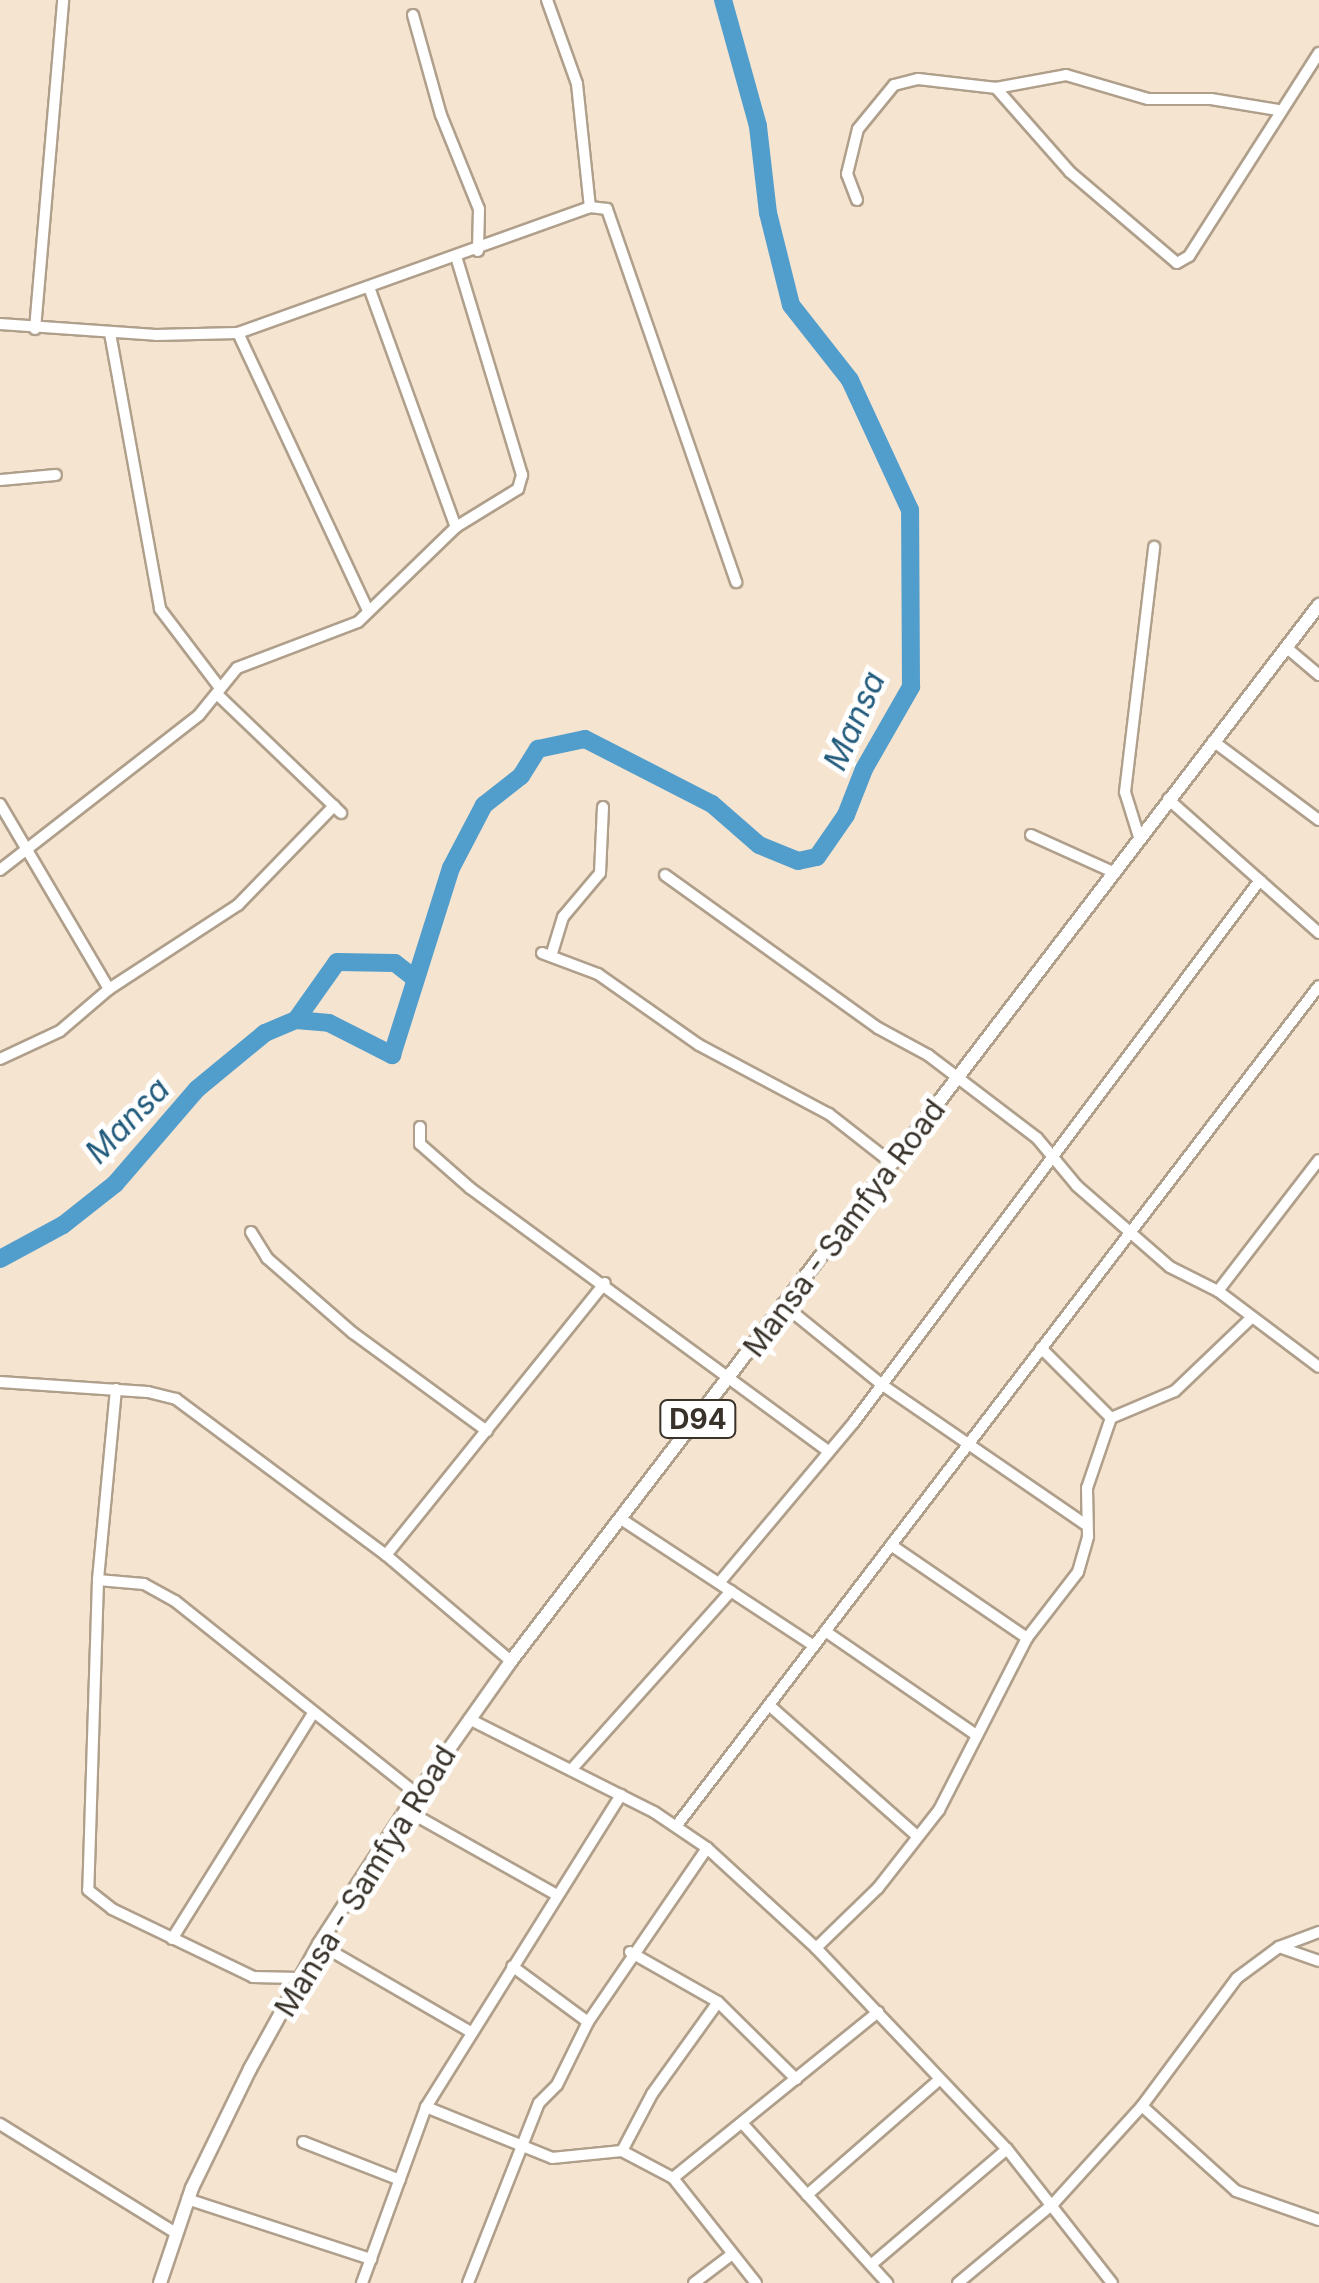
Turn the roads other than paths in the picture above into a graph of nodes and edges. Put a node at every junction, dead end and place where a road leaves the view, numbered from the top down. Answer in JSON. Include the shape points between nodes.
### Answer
{"nodes":[{"id":1,"x":62,"y":0,"type":"edge"},
{"id":2,"x":547,"y":0,"type":"edge"},
{"id":3,"x":413,"y":15,"type":"dead end"},
{"id":4,"x":1319,"y":53,"type":"edge"},
{"id":5,"x":996,"y":88,"type":"junction"},
{"id":6,"x":1278,"y":110,"type":"junction"},
{"id":7,"x":857,"y":200,"type":"dead end"},
{"id":8,"x":590,"y":207,"type":"junction"},
{"id":9,"x":478,"y":251,"type":"junction"},
{"id":10,"x":457,"y":260,"type":"junction"},
{"id":11,"x":370,"y":290,"type":"junction"},
{"id":12,"x":0,"y":324,"type":"edge"},
{"id":13,"x":34,"y":329,"type":"junction"},
{"id":14,"x":110,"y":333,"type":"junction"},
{"id":15,"x":238,"y":333,"type":"junction"},
{"id":16,"x":56,"y":475,"type":"dead end"},
{"id":17,"x":0,"y":480,"type":"edge"},
{"id":18,"x":456,"y":527,"type":"junction"},
{"id":19,"x":1154,"y":548,"type":"dead end"},
{"id":20,"x":736,"y":582,"type":"dead end"},
{"id":21,"x":1319,"y":605,"type":"edge"},
{"id":22,"x":368,"y":610,"type":"junction"},
{"id":23,"x":1286,"y":648,"type":"junction"},
{"id":24,"x":1319,"y":675,"type":"edge"},
{"id":25,"x":218,"y":691,"type":"junction"},
{"id":26,"x":1213,"y":741,"type":"junction"},
{"id":27,"x":1168,"y":800,"type":"junction"},
{"id":28,"x":0,"y":804,"type":"edge"},
{"id":29,"x":603,"y":807,"type":"dead end"},
{"id":30,"x":1319,"y":820,"type":"edge"},
{"id":31,"x":1031,"y":835,"type":"dead end"},
{"id":32,"x":1139,"y":837,"type":"junction"},
{"id":33,"x":31,"y":849,"type":"junction"},
{"id":34,"x":0,"y":870,"type":"edge"},
{"id":35,"x":1113,"y":872,"type":"junction"},
{"id":36,"x":665,"y":875,"type":"dead end"},
{"id":37,"x":1260,"y":880,"type":"junction"},
{"id":38,"x":1319,"y":932,"type":"edge"},
{"id":39,"x":1319,"y":986,"type":"edge"},
{"id":40,"x":109,"y":989,"type":"junction"},
{"id":41,"x":0,"y":1059,"type":"edge"},
{"id":42,"x":956,"y":1080,"type":"junction"},
{"id":43,"x":420,"y":1127,"type":"dead end"},
{"id":44,"x":1054,"y":1154,"type":"junction"},
{"id":45,"x":1319,"y":1160,"type":"edge"},
{"id":46,"x":893,"y":1164,"type":"junction"},
{"id":47,"x":1132,"y":1230,"type":"junction"},
{"id":48,"x":251,"y":1232,"type":"dead end"},
{"id":49,"x":605,"y":1283,"type":"junction"},
{"id":50,"x":1218,"y":1292,"type":"junction"},
{"id":51,"x":785,"y":1306,"type":"junction"},
{"id":52,"x":1250,"y":1319,"type":"junction"},
{"id":53,"x":1041,"y":1348,"type":"junction"},
{"id":54,"x":1319,"y":1367,"type":"edge"},
{"id":55,"x":730,"y":1378,"type":"junction"},
{"id":56,"x":0,"y":1382,"type":"edge"},
{"id":57,"x":882,"y":1384,"type":"junction"},
{"id":58,"x":116,"y":1389,"type":"junction"},
{"id":59,"x":1110,"y":1418,"type":"junction"},
{"id":60,"x":487,"y":1432,"type":"junction"},
{"id":61,"x":965,"y":1442,"type":"junction"},
{"id":62,"x":828,"y":1450,"type":"junction"},
{"id":63,"x":621,"y":1519,"type":"junction"},
{"id":64,"x":1085,"y":1524,"type":"junction"},
{"id":65,"x":891,"y":1545,"type":"junction"},
{"id":66,"x":386,"y":1555,"type":"junction"},
{"id":67,"x":98,"y":1580,"type":"junction"},
{"id":68,"x":719,"y":1582,"type":"junction"},
{"id":69,"x":731,"y":1590,"type":"junction"},
{"id":70,"x":825,"y":1631,"type":"junction"},
{"id":71,"x":1027,"y":1638,"type":"junction"},
{"id":72,"x":814,"y":1646,"type":"junction"},
{"id":73,"x":511,"y":1661,"type":"junction"},
{"id":74,"x":769,"y":1705,"type":"junction"},
{"id":75,"x":314,"y":1713,"type":"junction"},
{"id":76,"x":469,"y":1719,"type":"junction"},
{"id":77,"x":975,"y":1734,"type":"junction"},
{"id":78,"x":570,"y":1770,"type":"junction"},
{"id":79,"x":417,"y":1794,"type":"junction"},
{"id":80,"x":621,"y":1795,"type":"junction"},
{"id":81,"x":406,"y":1810,"type":"junction"},
{"id":82,"x":676,"y":1825,"type":"junction"},
{"id":83,"x":917,"y":1836,"type":"junction"},
{"id":84,"x":707,"y":1848,"type":"junction"},
{"id":85,"x":557,"y":1895,"type":"junction"},
{"id":86,"x":1319,"y":1932,"type":"edge"},
{"id":87,"x":172,"y":1939,"type":"junction"},
{"id":88,"x":318,"y":1944,"type":"junction"},
{"id":89,"x":1279,"y":1947,"type":"junction"},
{"id":90,"x":816,"y":1948,"type":"junction"},
{"id":91,"x":630,"y":1952,"type":"junction"},
{"id":92,"x":1319,"y":1960,"type":"edge"},
{"id":93,"x":512,"y":1966,"type":"junction"},
{"id":94,"x":300,"y":1978,"type":"junction"},
{"id":95,"x":718,"y":2002,"type":"junction"},
{"id":96,"x":878,"y":2012,"type":"junction"},
{"id":97,"x":588,"y":2022,"type":"junction"},
{"id":98,"x":469,"y":2031,"type":"junction"},
{"id":99,"x":796,"y":2079,"type":"junction"},
{"id":100,"x":939,"y":2080,"type":"junction"},
{"id":101,"x":1142,"y":2106,"type":"junction"},
{"id":102,"x":426,"y":2107,"type":"junction"},
{"id":103,"x":0,"y":2124,"type":"edge"},
{"id":104,"x":743,"y":2124,"type":"junction"},
{"id":105,"x":303,"y":2142,"type":"dead end"},
{"id":106,"x":520,"y":2148,"type":"junction"},
{"id":107,"x":1007,"y":2149,"type":"junction"},
{"id":108,"x":622,"y":2151,"type":"junction"},
{"id":109,"x":674,"y":2178,"type":"junction"},
{"id":110,"x":400,"y":2180,"type":"junction"},
{"id":111,"x":807,"y":2195,"type":"junction"},
{"id":112,"x":188,"y":2199,"type":"junction"},
{"id":113,"x":1054,"y":2203,"type":"junction"},
{"id":114,"x":1319,"y":2220,"type":"edge"},
{"id":115,"x":176,"y":2233,"type":"junction"},
{"id":116,"x":731,"y":2255,"type":"junction"},
{"id":117,"x":371,"y":2259,"type":"junction"},
{"id":118,"x":872,"y":2264,"type":"junction"},
{"id":119,"x":160,"y":2283,"type":"edge"},
{"id":120,"x":362,"y":2283,"type":"edge"},
{"id":121,"x":468,"y":2283,"type":"edge"},
{"id":122,"x":694,"y":2283,"type":"edge"},
{"id":123,"x":756,"y":2283,"type":"edge"},
{"id":124,"x":886,"y":2283,"type":"edge"},
{"id":125,"x":958,"y":2283,"type":"edge"},
{"id":126,"x":1112,"y":2283,"type":"edge"}],
"edges":[{"from":1,"to":13,"type":"street"},
{"from":2,"to":8,"type":"street","via":[[576,84]]},
{"from":3,"to":9,"type":"street","via":[[441,116],[479,209]]},
{"from":4,"to":6,"type":"street"},
{"from":5,"to":6,"type":"street","via":[[1066,75],[1148,100],[1210,99]]},
{"from":5,"to":6,"type":"street","via":[[1070,172],[1178,263],[1190,256]]},
{"from":5,"to":7,"type":"street","via":[[918,79],[894,85],[858,129],[847,174]]},
{"from":8,"to":9,"type":"street"},
{"from":8,"to":20,"type":"street","via":[[606,209]]},
{"from":9,"to":10,"type":"street"},
{"from":10,"to":11,"type":"street"},
{"from":10,"to":18,"type":"street","via":[[522,476],[518,489]]},
{"from":11,"to":15,"type":"street"},
{"from":11,"to":18,"type":"street"},
{"from":12,"to":13,"type":"street"},
{"from":13,"to":14,"type":"street"},
{"from":14,"to":15,"type":"street"},
{"from":14,"to":25,"type":"street","via":[[160,609]]},
{"from":15,"to":22,"type":"street"},
{"from":16,"to":17,"type":"street"},
{"from":18,"to":22,"type":"street"},
{"from":19,"to":32,"type":"street","via":[[1125,792]]},
{"from":21,"to":23,"type":"main road","name":"Mansa - Samfya Road","number":"D94"},
{"from":22,"to":25,"type":"street","via":[[346,629],[246,663]]},
{"from":23,"to":24,"type":"street"},
{"from":23,"to":26,"type":"main road","name":"Mansa - Samfya Road","number":"D94"},
{"from":25,"to":33,"type":"street"},
{"from":25,"to":40,"type":"street","via":[[338,809],[238,905]]},
{"from":26,"to":27,"type":"main road","name":"Mansa - Samfya Road","number":"D94"},
{"from":26,"to":30,"type":"street"},
{"from":27,"to":32,"type":"main road","name":"Mansa - Samfya Road","number":"D94"},
{"from":27,"to":37,"type":"street"},
{"from":28,"to":33,"type":"street"},
{"from":29,"to":46,"type":"street","via":[[600,873],[563,917],[547,953],[598,974],[719,1057],[829,1114]]},
{"from":31,"to":35,"type":"street"},
{"from":32,"to":35,"type":"main road","name":"Mansa - Samfya Road","number":"D94"},
{"from":33,"to":34,"type":"street"},
{"from":33,"to":40,"type":"street"},
{"from":35,"to":42,"type":"main road","name":"Mansa - Samfya Road","number":"D94"},
{"from":36,"to":42,"type":"street"},
{"from":37,"to":38,"type":"street"},
{"from":37,"to":44,"type":"street"},
{"from":39,"to":47,"type":"street"},
{"from":40,"to":41,"type":"street","via":[[60,1031]]},
{"from":42,"to":44,"type":"street"},
{"from":42,"to":46,"type":"main road","name":"Mansa - Samfya Road","number":"D94"},
{"from":43,"to":49,"type":"street","via":[[420,1144],[440,1165]]},
{"from":44,"to":47,"type":"street","via":[[1078,1186]]},
{"from":44,"to":57,"type":"street"},
{"from":45,"to":50,"type":"street"},
{"from":46,"to":51,"type":"main road","name":"Mansa - Samfya Road","number":"D94"},
{"from":47,"to":50,"type":"street","via":[[1170,1267]]},
{"from":47,"to":53,"type":"street"},
{"from":48,"to":60,"type":"street","via":[[267,1258],[353,1333]]},
{"from":49,"to":55,"type":"street"},
{"from":49,"to":60,"type":"street"},
{"from":50,"to":52,"type":"street"},
{"from":51,"to":55,"type":"main road","name":"Mansa - Samfya Road","number":"D94"},
{"from":51,"to":57,"type":"street"},
{"from":52,"to":54,"type":"street"},
{"from":52,"to":59,"type":"street","via":[[1175,1390]]},
{"from":53,"to":59,"type":"street"},
{"from":53,"to":61,"type":"street"},
{"from":55,"to":62,"type":"street"},
{"from":55,"to":63,"type":"main road","name":"Mansa - Samfya Road","number":"D94"},
{"from":56,"to":58,"type":"street"},
{"from":57,"to":61,"type":"street"},
{"from":57,"to":62,"type":"street"},
{"from":58,"to":66,"type":"street","via":[[148,1392],[195,1410]]},
{"from":58,"to":67,"type":"street"},
{"from":59,"to":64,"type":"street","via":[[1087,1488]]},
{"from":60,"to":66,"type":"street"},
{"from":61,"to":64,"type":"street"},
{"from":61,"to":65,"type":"street"},
{"from":62,"to":68,"type":"street"},
{"from":63,"to":68,"type":"street"},
{"from":63,"to":73,"type":"main road","name":"Mansa - Samfya Road","number":"D94"},
{"from":64,"to":71,"type":"street","via":[[1078,1572]]},
{"from":65,"to":70,"type":"street"},
{"from":65,"to":71,"type":"street"},
{"from":66,"to":73,"type":"street"},
{"from":67,"to":75,"type":"street","via":[[156,1589]]},
{"from":67,"to":87,"type":"street","via":[[88,1890]]},
{"from":68,"to":69,"type":"street"},
{"from":69,"to":72,"type":"street"},
{"from":69,"to":78,"type":"street"},
{"from":70,"to":72,"type":"street"},
{"from":70,"to":77,"type":"street"},
{"from":71,"to":77,"type":"street"},
{"from":72,"to":74,"type":"street"},
{"from":73,"to":76,"type":"main road","name":"Mansa - Samfya Road","number":"D94"},
{"from":74,"to":82,"type":"street"},
{"from":74,"to":83,"type":"street"},
{"from":75,"to":79,"type":"street"},
{"from":75,"to":87,"type":"street"},
{"from":76,"to":78,"type":"street"},
{"from":76,"to":79,"type":"main road","name":"Mansa - Samfya Road","number":"D94"},
{"from":77,"to":83,"type":"street","via":[[957,1778]]},
{"from":78,"to":80,"type":"street"},
{"from":79,"to":81,"type":"main road","name":"Mansa - Samfya Road","number":"D94"},
{"from":80,"to":82,"type":"street"},
{"from":80,"to":85,"type":"street"},
{"from":81,"to":85,"type":"street"},
{"from":81,"to":88,"type":"main road","name":"Mansa - Samfya Road","number":"D94"},
{"from":82,"to":84,"type":"street"},
{"from":83,"to":90,"type":"street","via":[[878,1888]]},
{"from":84,"to":90,"type":"street"},
{"from":84,"to":91,"type":"street"},
{"from":85,"to":93,"type":"street"},
{"from":86,"to":89,"type":"street"},
{"from":87,"to":94,"type":"street","via":[[253,1977]]},
{"from":88,"to":94,"type":"main road","name":"Mansa - Samfya Road","number":"D94"},
{"from":88,"to":98,"type":"street"},
{"from":89,"to":92,"type":"street"},
{"from":89,"to":101,"type":"street","via":[[1237,1978]]},
{"from":90,"to":96,"type":"street"},
{"from":91,"to":95,"type":"street"},
{"from":91,"to":97,"type":"street"},
{"from":93,"to":97,"type":"street"},
{"from":93,"to":98,"type":"street"},
{"from":94,"to":112,"type":"main road","name":"Mansa - Samfya Road","number":"D94"},
{"from":95,"to":99,"type":"street"},
{"from":95,"to":108,"type":"street","via":[[652,2094]]},
{"from":96,"to":99,"type":"street"},
{"from":96,"to":100,"type":"street"},
{"from":97,"to":106,"type":"street"},
{"from":98,"to":102,"type":"street"},
{"from":99,"to":104,"type":"street"},
{"from":100,"to":107,"type":"street"},
{"from":100,"to":111,"type":"street"},
{"from":101,"to":113,"type":"street"},
{"from":101,"to":114,"type":"street","via":[[1236,2191]]},
{"from":102,"to":106,"type":"street"},
{"from":102,"to":110,"type":"street"},
{"from":103,"to":115,"type":"street"},
{"from":104,"to":109,"type":"street"},
{"from":104,"to":111,"type":"street"},
{"from":105,"to":110,"type":"street"},
{"from":106,"to":108,"type":"street","via":[[559,2159]]},
{"from":106,"to":121,"type":"street"},
{"from":107,"to":113,"type":"street"},
{"from":107,"to":118,"type":"street"},
{"from":108,"to":109,"type":"street"},
{"from":109,"to":116,"type":"street"},
{"from":110,"to":117,"type":"street"},
{"from":111,"to":118,"type":"street"},
{"from":112,"to":115,"type":"main road","name":"Mansa - Samfya Road","number":"D94"},
{"from":112,"to":117,"type":"street"},
{"from":113,"to":125,"type":"street"},
{"from":113,"to":126,"type":"street"},
{"from":115,"to":119,"type":"main road","name":"Mansa - Samfya Road","number":"D94"},
{"from":116,"to":122,"type":"street"},
{"from":116,"to":123,"type":"street"},
{"from":117,"to":120,"type":"street"},
{"from":118,"to":124,"type":"street"}]}
